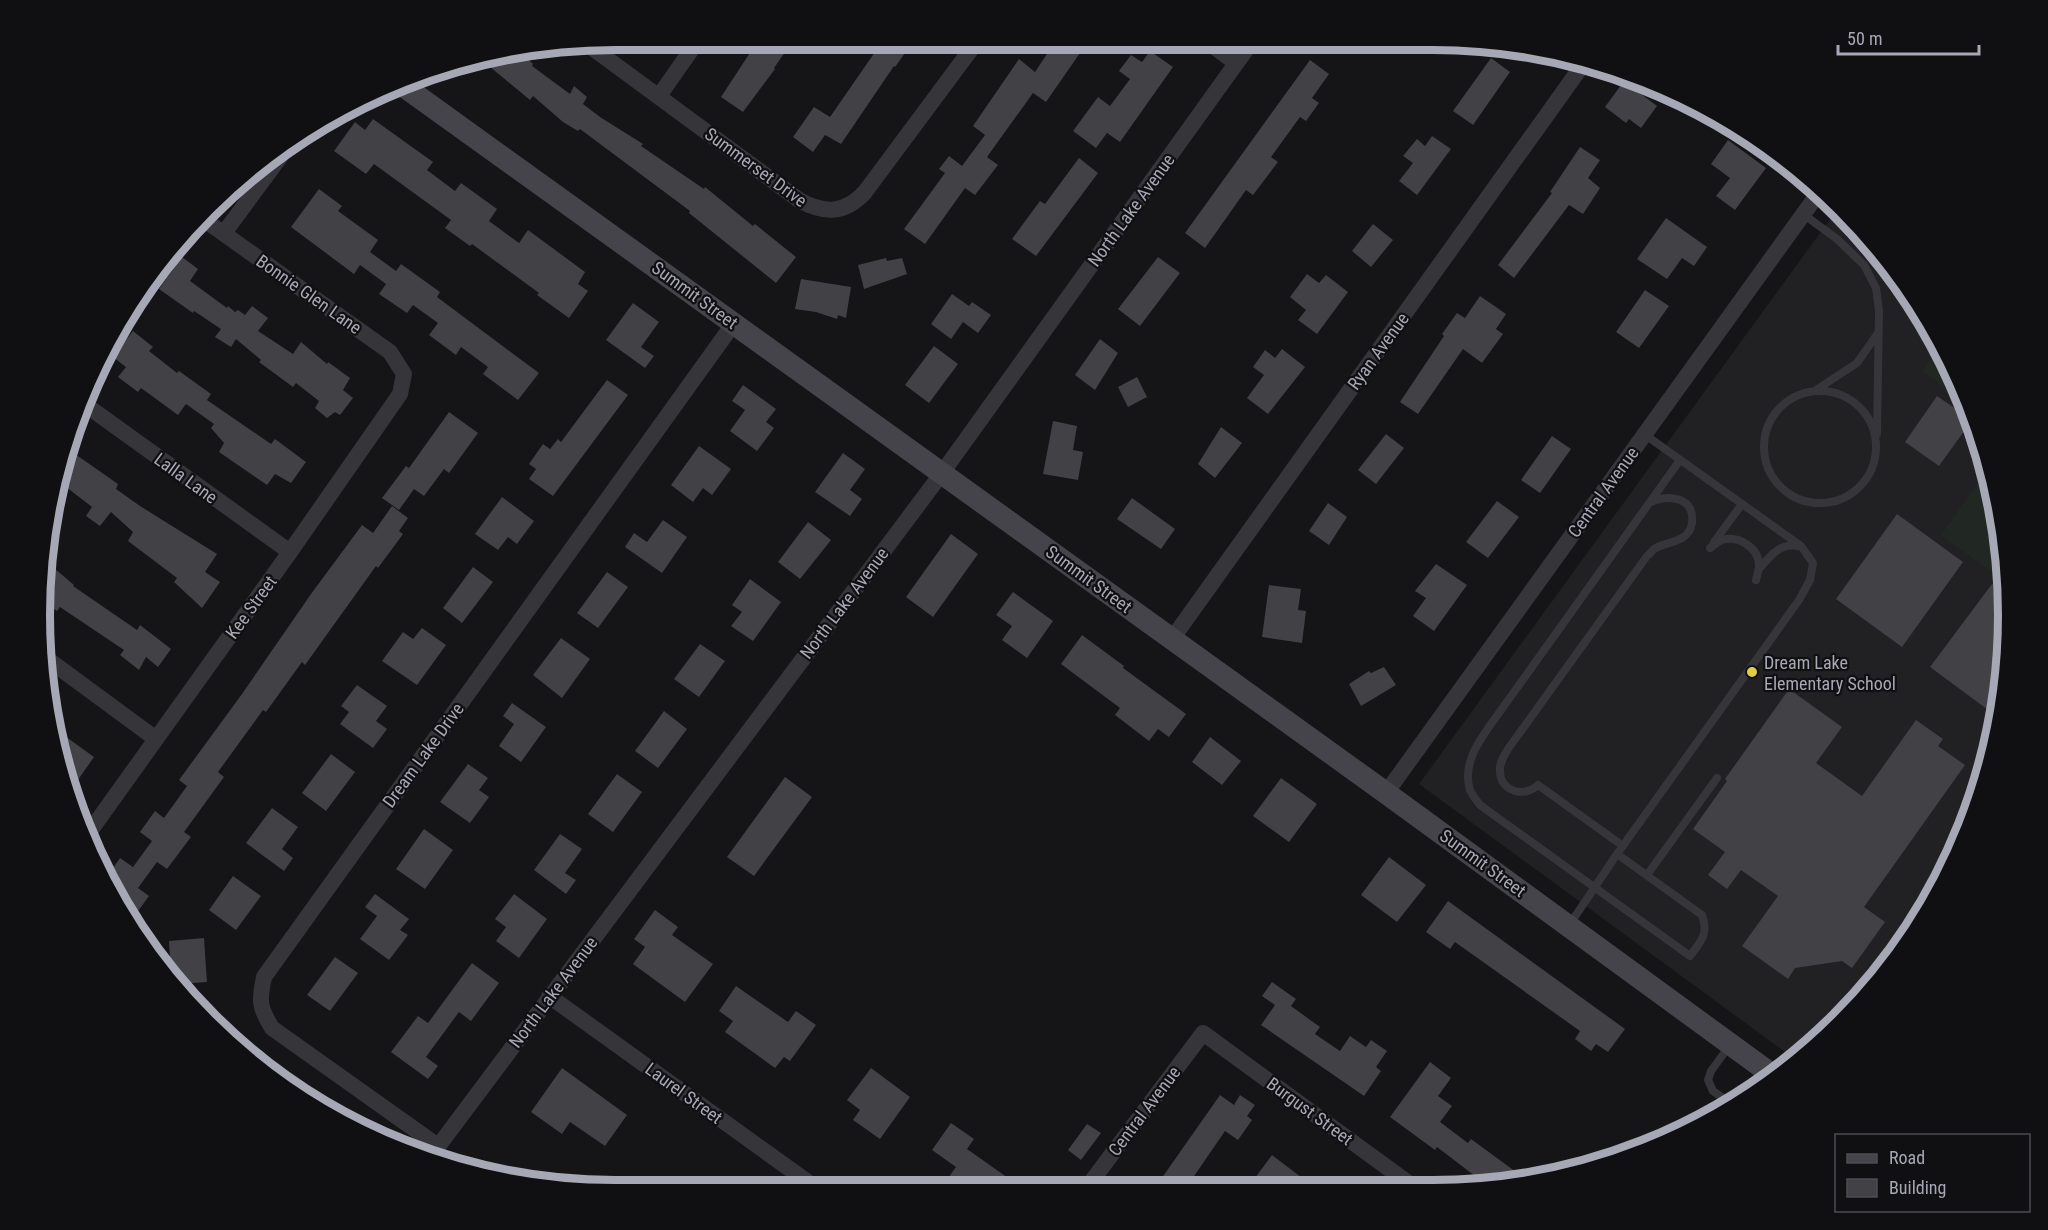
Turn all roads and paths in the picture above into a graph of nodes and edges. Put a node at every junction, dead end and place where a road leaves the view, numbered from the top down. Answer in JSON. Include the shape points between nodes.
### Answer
{"nodes":[{"id":1,"x":691,"y":50,"type":"edge"},
{"id":2,"x":971,"y":50,"type":"edge"},
{"id":3,"x":1218,"y":50,"type":"edge"},
{"id":4,"x":1246,"y":50,"type":"edge"},
{"id":5,"x":596,"y":51,"type":"edge"},
{"id":6,"x":1236,"y":63,"type":"junction"},
{"id":7,"x":1580,"y":69,"type":"edge"},
{"id":8,"x":408,"y":89,"type":"edge"},
{"id":9,"x":659,"y":96,"type":"junction"},
{"id":10,"x":276,"y":162,"type":"edge"},
{"id":11,"x":1815,"y":198,"type":"edge"},
{"id":12,"x":1803,"y":214,"type":"junction"},
{"id":13,"x":208,"y":222,"type":"edge"},
{"id":14,"x":224,"y":233,"type":"junction"},
{"id":15,"x":734,"y":323,"type":"junction"},
{"id":16,"x":1879,"y":333,"type":"junction"},
{"id":17,"x":404,"y":375,"type":"joint"},
{"id":18,"x":1815,"y":391,"type":"junction"},
{"id":19,"x":90,"y":408,"type":"edge"},
{"id":20,"x":1644,"y":434,"type":"junction"},
{"id":21,"x":1877,"y":448,"type":"junction"},
{"id":22,"x":1680,"y":460,"type":"junction"},
{"id":23,"x":942,"y":473,"type":"junction"},
{"id":24,"x":1650,"y":502,"type":"junction"},
{"id":25,"x":1742,"y":504,"type":"junction"},
{"id":26,"x":1801,"y":546,"type":"junction"},
{"id":27,"x":290,"y":552,"type":"junction"},
{"id":28,"x":1760,"y":568,"type":"junction"},
{"id":29,"x":1756,"y":580,"type":"dead end"},
{"id":30,"x":1172,"y":639,"type":"junction"},
{"id":31,"x":52,"y":662,"type":"edge"},
{"id":32,"x":156,"y":739,"type":"junction"},
{"id":33,"x":1717,"y":778,"type":"dead end"},
{"id":34,"x":1386,"y":793,"type":"junction"},
{"id":35,"x":92,"y":828,"type":"edge"},
{"id":36,"x":1620,"y":850,"type":"junction"},
{"id":37,"x":1647,"y":875,"type":"junction"},
{"id":38,"x":1594,"y":889,"type":"junction"},
{"id":39,"x":1568,"y":926,"type":"junction"},
{"id":40,"x":549,"y":996,"type":"junction"},
{"id":41,"x":1203,"y":1033,"type":"joint"},
{"id":42,"x":1731,"y":1044,"type":"junction"},
{"id":43,"x":1767,"y":1071,"type":"edge"},
{"id":44,"x":1725,"y":1099,"type":"edge"},
{"id":45,"x":425,"y":1147,"type":"edge"},
{"id":46,"x":435,"y":1151,"type":"edge"},
{"id":47,"x":805,"y":1180,"type":"edge"},
{"id":48,"x":1093,"y":1180,"type":"edge"},
{"id":49,"x":1404,"y":1180,"type":"edge"}],
"edges":[{"from":1,"to":9,"type":"street"},
{"from":2,"to":9,"type":"street","name":"Summerset Drive","via":[[873,183],[858,199],[840,209],[821,210],[799,200]]},
{"from":3,"to":6,"type":"street"},
{"from":4,"to":6,"type":"street","name":"North Lake Avenue"},
{"from":5,"to":9,"type":"street","name":"Summerset Drive"},
{"from":6,"to":23,"type":"street","name":"North Lake Avenue"},
{"from":7,"to":30,"type":"street","name":"Ryan Avenue"},
{"from":8,"to":15,"type":"street","name":"Summit Street"},
{"from":10,"to":14,"type":"street"},
{"from":11,"to":12,"type":"street","name":"Central Avenue"},
{"from":12,"to":16,"type":"lane","via":[[1864,265],[1876,288]]},
{"from":12,"to":20,"type":"street","name":"Central Avenue"},
{"from":13,"to":14,"type":"street","name":"Bonnie Glen Lane"},
{"from":14,"to":17,"type":"street","name":"Bonnie Glen Lane","via":[[390,352]]},
{"from":15,"to":23,"type":"street","name":"Summit Street"},
{"from":15,"to":45,"type":"street","name":"Dream Lake Drive","via":[[264,977],[259,999],[272,1028]]},
{"from":16,"to":18,"type":"lane","via":[[1857,363]]},
{"from":16,"to":21,"type":"lane"},
{"from":17,"to":27,"type":"street","name":"Kee Street","via":[[400,394]]},
{"from":18,"to":21,"type":"lane","via":[[1833,392],[1850,399],[1874,429]]},
{"from":18,"to":21,"type":"lane","via":[[1798,395],[1771,418],[1764,453],[1768,470],[1778,485],[1811,503],[1830,503],[1849,496],[1873,468]]},
{"from":19,"to":27,"type":"street","name":"Lalla Lane"},
{"from":20,"to":22,"type":"lane"},
{"from":20,"to":34,"type":"street","name":"Central Avenue"},
{"from":22,"to":24,"type":"lane"},
{"from":22,"to":25,"type":"lane"},
{"from":23,"to":30,"type":"street","name":"Summit Street"},
{"from":23,"to":40,"type":"street","name":"North Lake Avenue"},
{"from":24,"to":36,"type":"lane","via":[[1674,497],[1685,503],[1691,512],[1689,530],[1647,556],[1502,759],[1499,769],[1506,787],[1524,793],[1538,785]]},
{"from":24,"to":38,"type":"lane","via":[[1485,733],[1468,765],[1470,790],[1480,806]]},
{"from":25,"to":26,"type":"lane"},
{"from":25,"to":28,"type":"lane","via":[[1710,548],[1721,540],[1735,539],[1748,544],[1757,555]]},
{"from":26,"to":28,"type":"lane","via":[[1789,544],[1774,551]]},
{"from":26,"to":36,"type":"lane","via":[[1813,563],[1810,580],[1799,600]]},
{"from":27,"to":32,"type":"street","name":"Kee Street"},
{"from":28,"to":29,"type":"lane"},
{"from":30,"to":34,"type":"street","name":"Summit Street"},
{"from":31,"to":32,"type":"street"},
{"from":32,"to":35,"type":"street","name":"Kee Street"},
{"from":33,"to":37,"type":"lane"},
{"from":34,"to":39,"type":"street","name":"Summit Street"},
{"from":36,"to":37,"type":"lane"},
{"from":36,"to":38,"type":"lane"},
{"from":37,"to":38,"type":"lane","via":[[1702,915],[1707,927],[1690,956]]},
{"from":38,"to":39,"type":"lane"},
{"from":39,"to":42,"type":"street","name":"Summit Street"},
{"from":40,"to":46,"type":"street","name":"North Lake Avenue"},
{"from":40,"to":47,"type":"street","name":"Laurel Street"},
{"from":41,"to":48,"type":"street","name":"Central Avenue"},
{"from":41,"to":49,"type":"street","name":"Burgust Street"},
{"from":42,"to":43,"type":"street","name":"Summit Street"},
{"from":42,"to":44,"type":"lane","via":[[1708,1080],[1713,1091]]}]}
